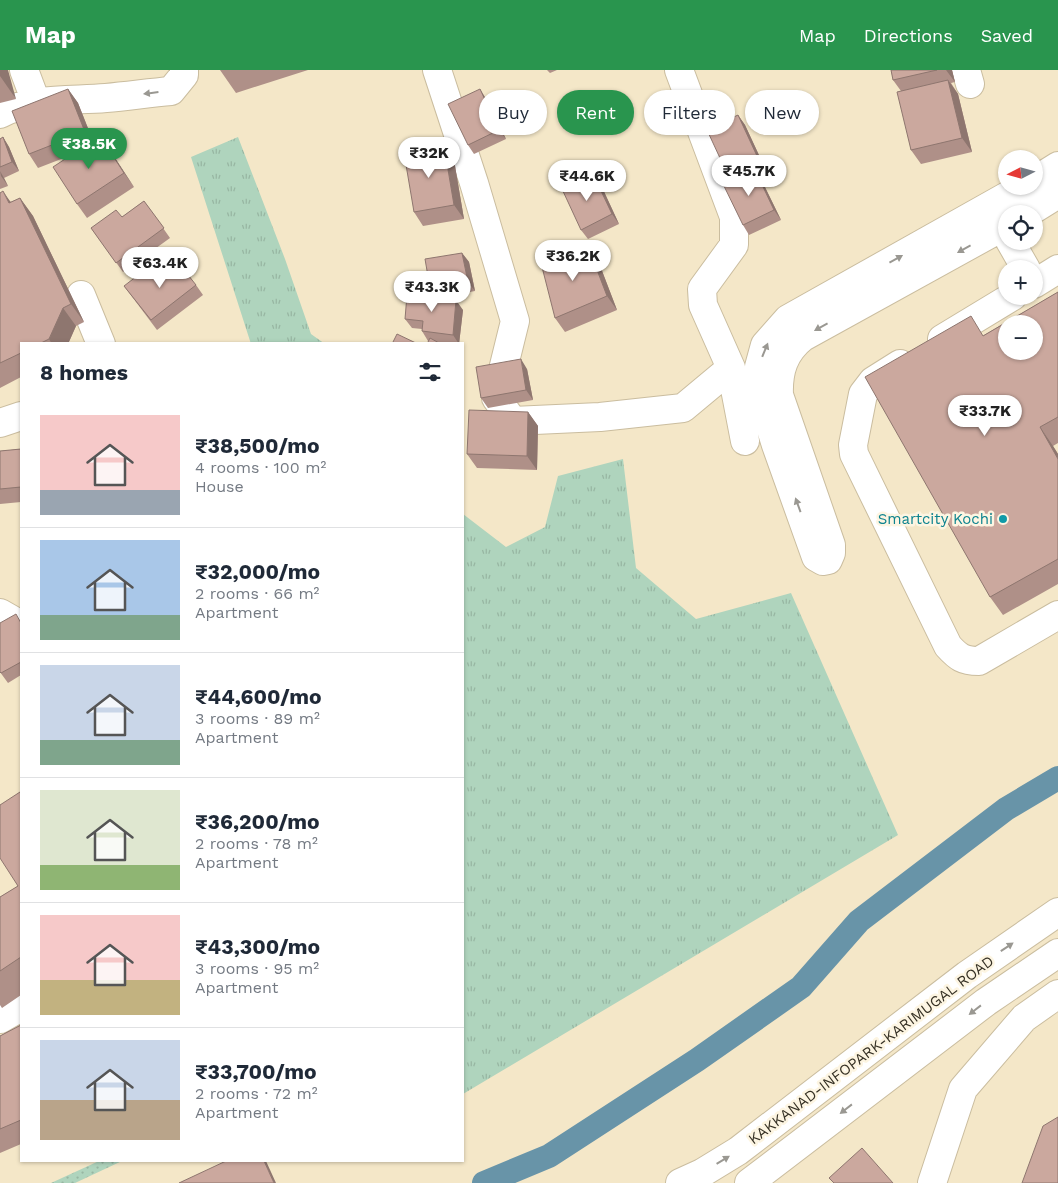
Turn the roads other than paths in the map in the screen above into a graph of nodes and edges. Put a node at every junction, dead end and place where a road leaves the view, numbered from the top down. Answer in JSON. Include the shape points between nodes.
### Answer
{"nodes":[{"id":1,"x":24,"y":70,"type":"edge"},
{"id":2,"x":184,"y":70,"type":"edge"},
{"id":3,"x":437,"y":70,"type":"edge"},
{"id":4,"x":679,"y":70,"type":"edge"},
{"id":5,"x":36,"y":102,"type":"junction"},
{"id":6,"x":0,"y":114,"type":"edge"},
{"id":7,"x":1058,"y":166,"type":"edge"},
{"id":8,"x":1043,"y":175,"type":"edge"},
{"id":9,"x":1058,"y":194,"type":"edge"},
{"id":10,"x":1040,"y":205,"type":"edge"},
{"id":11,"x":1003,"y":227,"type":"edge"},
{"id":12,"x":1058,"y":269,"type":"edge"},
{"id":13,"x":1043,"y":278,"type":"edge"},
{"id":14,"x":81,"y":295,"type":"dead end"},
{"id":15,"x":998,"y":305,"type":"edge"},
{"id":16,"x":99,"y":342,"type":"edge"},
{"id":17,"x":731,"y":368,"type":"junction"},
{"id":18,"x":20,"y":416,"type":"edge"},
{"id":19,"x":0,"y":423,"type":"edge"},
{"id":20,"x":745,"y":441,"type":"dead end"},
{"id":21,"x":0,"y":613,"type":"edge"},
{"id":22,"x":1058,"y":615,"type":"edge"},
{"id":23,"x":20,"y":624,"type":"edge"},
{"id":24,"x":1058,"y":912,"type":"edge"},
{"id":25,"x":1058,"y":952,"type":"edge"},
{"id":26,"x":1058,"y":994,"type":"edge"},
{"id":27,"x":20,"y":1008,"type":"edge"},
{"id":28,"x":0,"y":1020,"type":"edge"},
{"id":29,"x":680,"y":1183,"type":"edge"},
{"id":30,"x":749,"y":1183,"type":"edge"},
{"id":31,"x":932,"y":1183,"type":"edge"}],
"edges":[{"from":1,"to":5,"type":"street"},
{"from":2,"to":5,"type":"street","one_way":true,"via":[[184,75],[171,91]]},
{"from":3,"to":17,"type":"street","via":[[515,321],[496,398],[513,421],[600,417],[684,408]]},
{"from":4,"to":17,"type":"street","via":[[734,217],[734,245],[702,289],[703,305]]},
{"from":5,"to":6,"type":"street"},
{"from":7,"to":8,"type":"street"},
{"from":9,"to":10,"type":"street"},
{"from":11,"to":11,"type":"street","one_way":true,"via":[[803,337],[783,360],[779,395],[831,545],[828,560],[816,558],[759,390],[759,368],[765,346],[788,320]]},
{"from":12,"to":13,"type":"street"},
{"from":14,"to":16,"type":"street"},
{"from":15,"to":22,"type":"street","via":[[873,382],[863,394],[854,454],[948,646],[957,656],[979,661]]},
{"from":17,"to":20,"type":"street"},
{"from":18,"to":19,"type":"street"},
{"from":21,"to":23,"type":"street"},
{"from":29,"to":24,"type":"street","name":"KAKKANAD-INFOPARK-KARIMUGAL ROAD","one_way":true,"via":[[738,1151],[967,975]]},
{"from":25,"to":30,"type":"street","name":"KAKKANAD-INFOPARK-KARIMUGAL ROAD","one_way":true,"via":[[986,1002]]},
{"from":26,"to":31,"type":"street","via":[[1024,1018],[963,1089]]},
{"from":27,"to":28,"type":"street"}]}
